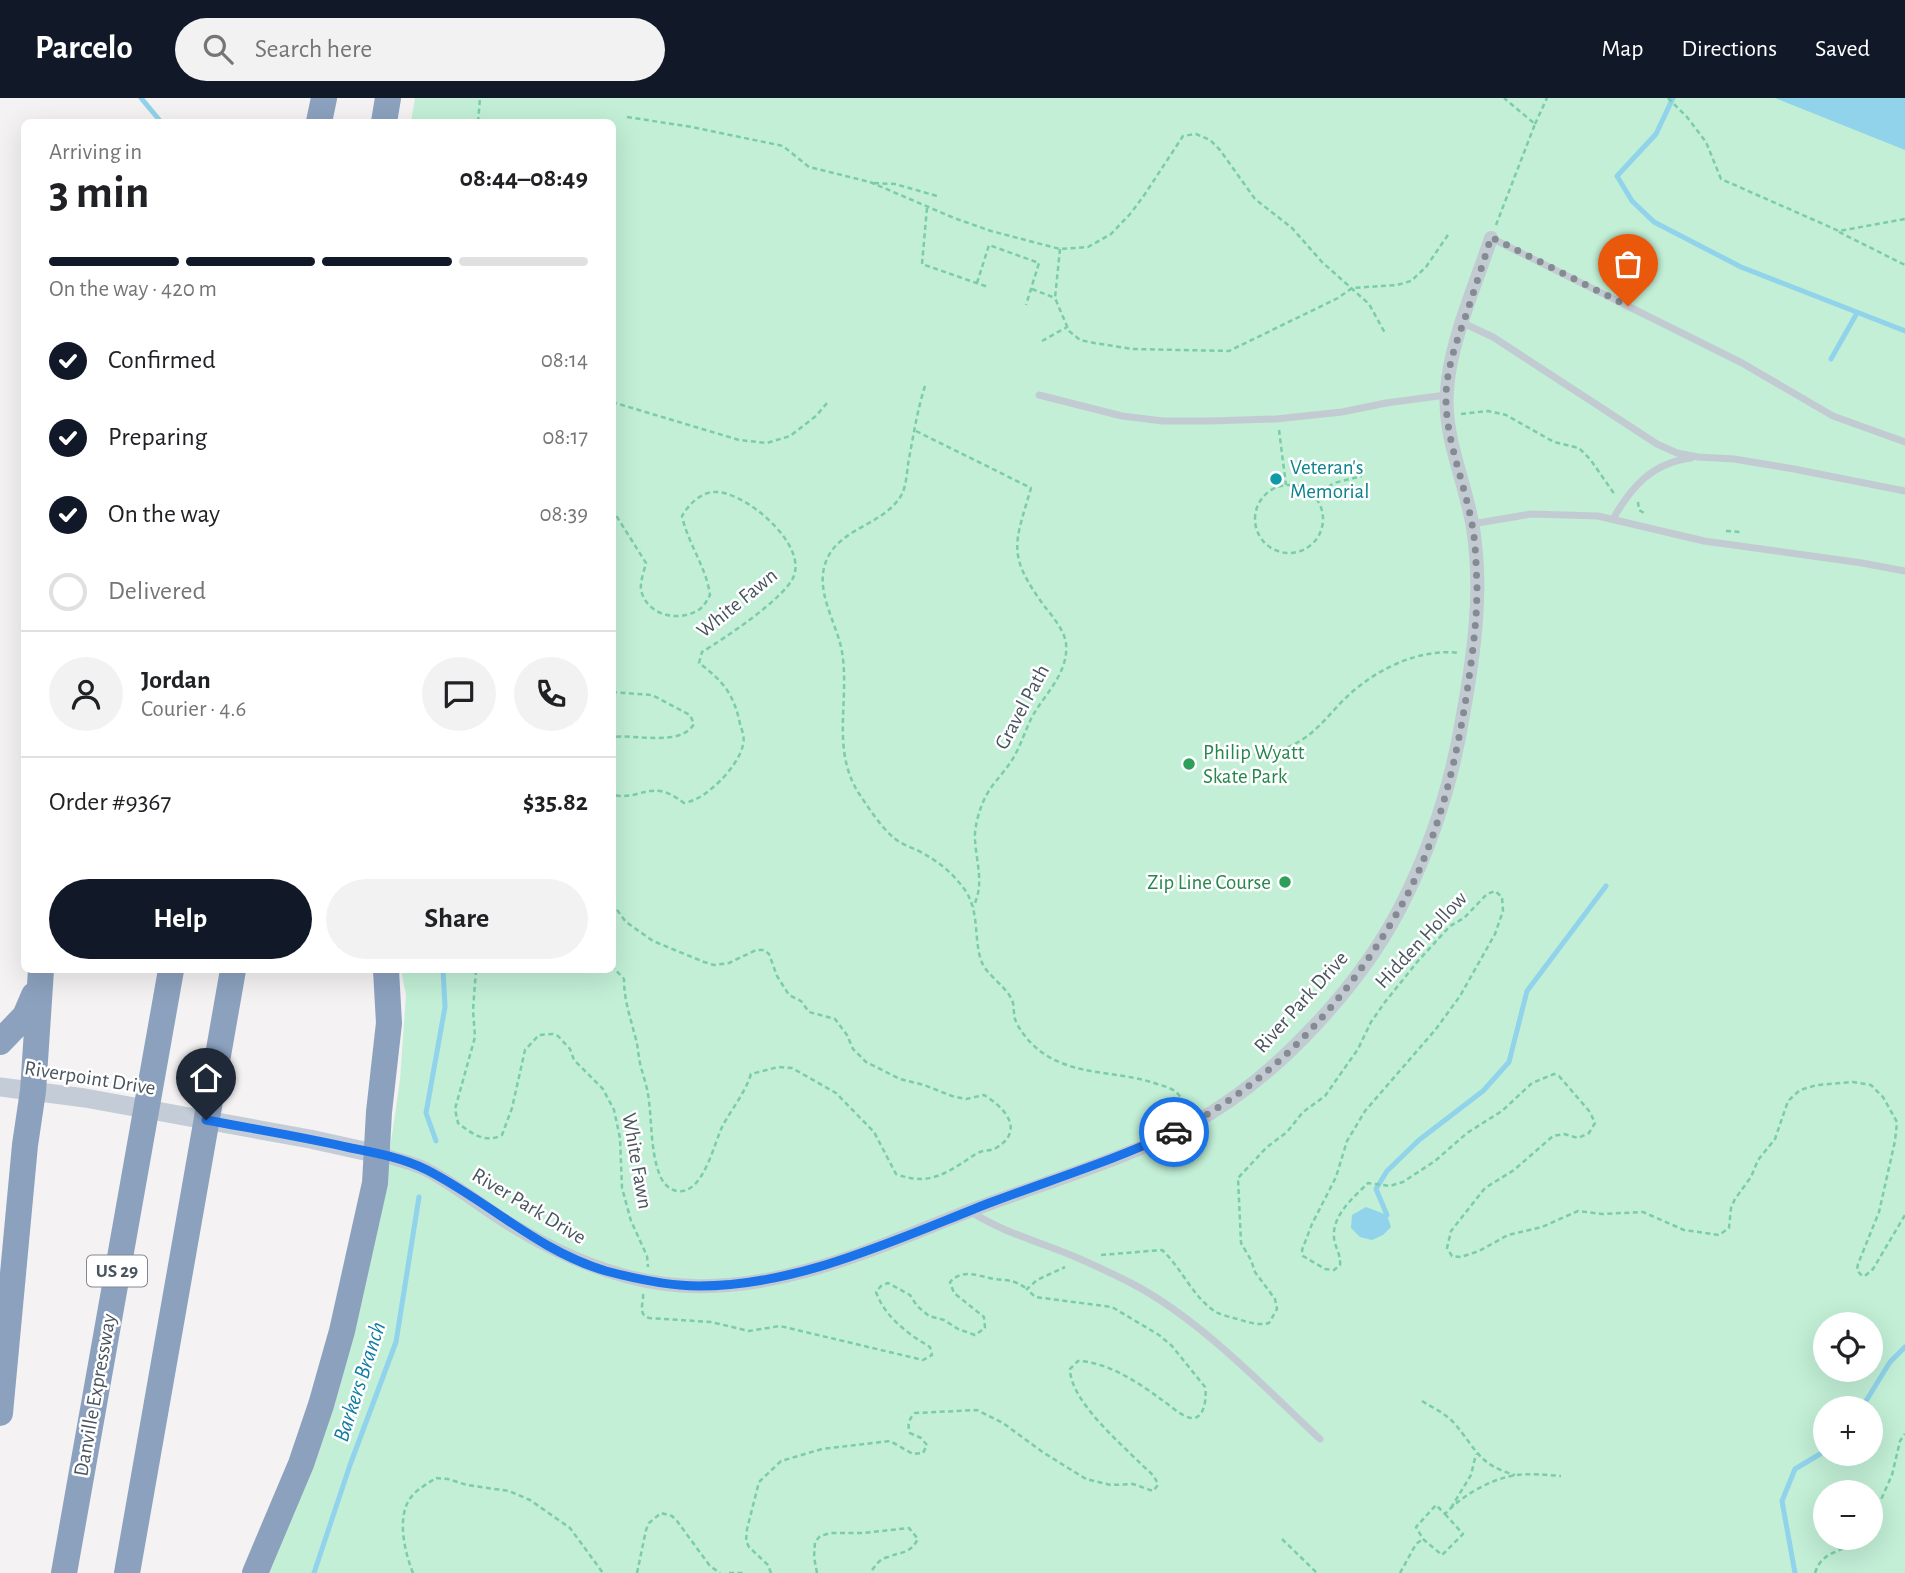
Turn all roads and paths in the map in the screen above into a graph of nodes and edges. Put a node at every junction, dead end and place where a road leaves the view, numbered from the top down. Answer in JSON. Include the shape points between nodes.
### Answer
{"nodes":[{"id":1,"x":388,"y":98,"type":"edge"},
{"id":2,"x":480,"y":98,"type":"edge"},
{"id":3,"x":1504,"y":98,"type":"edge"},
{"id":4,"x":1546,"y":98,"type":"edge"},
{"id":5,"x":1668,"y":98,"type":"edge"},
{"id":6,"x":627,"y":117,"type":"dead end"},
{"id":7,"x":384,"y":119,"type":"edge"},
{"id":8,"x":478,"y":119,"type":"edge"},
{"id":9,"x":1535,"y":124,"type":"junction"},
{"id":10,"x":870,"y":182,"type":"junction"},
{"id":11,"x":937,"y":196,"type":"dead end"},
{"id":12,"x":928,"y":207,"type":"junction"},
{"id":13,"x":1905,"y":219,"type":"edge"},
{"id":14,"x":1839,"y":231,"type":"junction"},
{"id":15,"x":1450,"y":232,"type":"dead end"},
{"id":16,"x":1491,"y":237,"type":"junction"},
{"id":17,"x":1060,"y":248,"type":"junction"},
{"id":18,"x":1905,"y":265,"type":"edge"},
{"id":19,"x":977,"y":283,"type":"junction"},
{"id":20,"x":988,"y":287,"type":"dead end"},
{"id":21,"x":1031,"y":288,"type":"junction"},
{"id":22,"x":1352,"y":288,"type":"junction"},
{"id":23,"x":1055,"y":299,"type":"junction"},
{"id":24,"x":1027,"y":305,"type":"dead end"},
{"id":25,"x":1463,"y":323,"type":"junction"},
{"id":26,"x":1067,"y":327,"type":"junction"},
{"id":27,"x":1385,"y":333,"type":"dead end"},
{"id":28,"x":1042,"y":341,"type":"dead end"},
{"id":29,"x":925,"y":386,"type":"dead end"},
{"id":30,"x":1039,"y":395,"type":"dead end"},
{"id":31,"x":1446,"y":395,"type":"junction"},
{"id":32,"x":616,"y":403,"type":"edge"},
{"id":33,"x":827,"y":403,"type":"dead end"},
{"id":34,"x":1448,"y":417,"type":"junction"},
{"id":35,"x":1278,"y":419,"type":"junction"},
{"id":36,"x":915,"y":430,"type":"junction"},
{"id":37,"x":1905,"y":442,"type":"edge"},
{"id":38,"x":1698,"y":457,"type":"junction"},
{"id":39,"x":1362,"y":477,"type":"dead end"},
{"id":40,"x":1286,"y":485,"type":"junction"},
{"id":41,"x":1905,"y":491,"type":"edge"},
{"id":42,"x":1314,"y":497,"type":"junction"},
{"id":43,"x":1640,"y":498,"type":"dead end"},
{"id":44,"x":1622,"y":503,"type":"junction"},
{"id":45,"x":616,"y":515,"type":"edge"},
{"id":46,"x":1650,"y":516,"type":"dead end"},
{"id":47,"x":1613,"y":519,"type":"junction"},
{"id":48,"x":1472,"y":524,"type":"junction"},
{"id":49,"x":1719,"y":530,"type":"dead end"},
{"id":50,"x":1740,"y":532,"type":"dead end"},
{"id":51,"x":1905,"y":571,"type":"edge"},
{"id":52,"x":1473,"y":655,"type":"junction"},
{"id":53,"x":616,"y":692,"type":"edge"},
{"id":54,"x":616,"y":737,"type":"edge"},
{"id":55,"x":1230,"y":748,"type":"dead end"},
{"id":56,"x":616,"y":795,"type":"edge"},
{"id":57,"x":973,"y":907,"type":"junction"},
{"id":58,"x":616,"y":908,"type":"edge"},
{"id":59,"x":616,"y":970,"type":"edge"},
{"id":60,"x":170,"y":973,"type":"edge"},
{"id":61,"x":232,"y":973,"type":"edge"},
{"id":62,"x":386,"y":973,"type":"edge"},
{"id":63,"x":476,"y":973,"type":"edge"},
{"id":64,"x":40,"y":977,"type":"edge"},
{"id":65,"x":0,"y":1042,"type":"edge"},
{"id":66,"x":0,"y":1087,"type":"edge"},
{"id":67,"x":33,"y":1091,"type":"junction"},
{"id":68,"x":1194,"y":1122,"type":"junction"},
{"id":69,"x":378,"y":1154,"type":"junction"},
{"id":70,"x":970,"y":1211,"type":"junction"},
{"id":71,"x":1905,"y":1215,"type":"edge"},
{"id":72,"x":1082,"y":1261,"type":"junction"},
{"id":73,"x":646,"y":1280,"type":"junction"},
{"id":74,"x":1027,"y":1289,"type":"junction"},
{"id":75,"x":1422,"y":1401,"type":"dead end"},
{"id":76,"x":0,"y":1413,"type":"edge"},
{"id":77,"x":1905,"y":1434,"type":"edge"},
{"id":78,"x":1320,"y":1439,"type":"dead end"},
{"id":79,"x":1476,"y":1454,"type":"junction"},
{"id":80,"x":1515,"y":1475,"type":"junction"},
{"id":81,"x":1561,"y":1476,"type":"dead end"},
{"id":82,"x":1883,"y":1495,"type":"edge"},
{"id":83,"x":1449,"y":1510,"type":"junction"},
{"id":84,"x":1445,"y":1514,"type":"junction"},
{"id":85,"x":1282,"y":1539,"type":"dead end"},
{"id":86,"x":1423,"y":1539,"type":"junction"},
{"id":87,"x":1838,"y":1550,"type":"edge"},
{"id":88,"x":64,"y":1573,"type":"edge"},
{"id":89,"x":127,"y":1573,"type":"edge"},
{"id":90,"x":255,"y":1573,"type":"edge"},
{"id":91,"x":413,"y":1573,"type":"edge"},
{"id":92,"x":603,"y":1573,"type":"edge"},
{"id":93,"x":638,"y":1573,"type":"edge"},
{"id":94,"x":720,"y":1573,"type":"edge"},
{"id":95,"x":729,"y":1573,"type":"edge"},
{"id":96,"x":744,"y":1573,"type":"edge"},
{"id":97,"x":771,"y":1573,"type":"edge"},
{"id":98,"x":817,"y":1573,"type":"edge"},
{"id":99,"x":870,"y":1573,"type":"edge"},
{"id":100,"x":1317,"y":1573,"type":"edge"},
{"id":101,"x":1400,"y":1573,"type":"edge"},
{"id":102,"x":1815,"y":1573,"type":"edge"}],
"edges":[{"from":1,"to":7,"type":"highway"},
{"from":2,"to":8,"type":"path"},
{"from":3,"to":9,"type":"path"},
{"from":4,"to":9,"type":"path"},
{"from":5,"to":14,"type":"path","via":[[1706,142],[1721,179]]},
{"from":6,"to":10,"type":"path","via":[[783,146],[809,167]]},
{"from":9,"to":16,"type":"path"},
{"from":10,"to":11,"type":"path"},
{"from":10,"to":12,"type":"path"},
{"from":12,"to":17,"type":"path","via":[[991,231]]},
{"from":12,"to":19,"type":"path","via":[[922,264]]},
{"from":13,"to":14,"type":"path"},
{"from":14,"to":18,"type":"path"},
{"from":15,"to":22,"type":"path","via":[[1411,281]]},
{"from":16,"to":25,"type":"street","name":"River Park Drive"},
{"from":16,"to":37,"type":"lane","via":[[1742,363],[1833,416]]},
{"from":17,"to":22,"type":"path","via":[[1088,247],[1111,234],[1138,204],[1182,136],[1196,134],[1210,140],[1255,199],[1292,228]]},
{"from":17,"to":23,"type":"path"},
{"from":19,"to":20,"type":"path"},
{"from":19,"to":21,"type":"path","via":[[989,245],[1039,263]]},
{"from":21,"to":23,"type":"path"},
{"from":21,"to":24,"type":"path"},
{"from":22,"to":26,"type":"path","via":[[1229,351],[1133,349],[1080,340]]},
{"from":22,"to":27,"type":"path","via":[[1369,304]]},
{"from":23,"to":26,"type":"path"},
{"from":25,"to":31,"type":"street","name":"River Park Drive"},
{"from":25,"to":38,"type":"lane","via":[[1493,337],[1657,444]]},
{"from":26,"to":28,"type":"path"},
{"from":29,"to":36,"type":"path","name":"Gravel Path"},
{"from":30,"to":35,"type":"lane","via":[[1122,416],[1163,421]]},
{"from":31,"to":34,"type":"street","name":"River Park Drive"},
{"from":31,"to":35,"type":"lane"},
{"from":32,"to":33,"type":"path","via":[[739,440],[767,443],[789,436]]},
{"from":34,"to":44,"type":"path","via":[[1488,411],[1506,415],[1554,442],[1579,448]]},
{"from":34,"to":48,"type":"street","name":"River Park Drive"},
{"from":35,"to":40,"type":"path"},
{"from":36,"to":57,"type":"path","name":"Gravel Path","via":[[903,493],[889,510],[835,547],[824,569],[824,593],[842,651],[841,723],[845,756],[857,790],[884,829],[951,871]]},
{"from":36,"to":57,"type":"path","name":"Gravel Path","via":[[1031,488],[1016,552],[1066,643],[1055,685],[1034,715],[1012,761],[984,798],[975,836],[980,876]]},
{"from":38,"to":41,"type":"lane","via":[[1734,459]]},
{"from":38,"to":44,"type":"lane","via":[[1652,470]]},
{"from":39,"to":42,"type":"path","via":[[1334,483]]},
{"from":40,"to":42,"type":"path","via":[[1301,487]]},
{"from":40,"to":42,"type":"path","via":[[1267,493],[1255,516],[1258,534],[1277,551],[1301,551],[1319,535],[1322,512]]},
{"from":43,"to":46,"type":"path","via":[[1639,510]]},
{"from":44,"to":47,"type":"lane"},
{"from":45,"to":56,"type":"path","name":"White Fawn","via":[[646,563],[641,586],[648,606],[674,617],[699,610],[709,595],[708,581],[682,516],[701,495],[721,492],[756,509],[775,524],[795,560],[794,576],[782,592],[702,652],[699,663],[727,688],[738,712],[744,739],[736,761],[696,800],[684,803],[663,790]]},
{"from":47,"to":48,"type":"lane","via":[[1558,513]]},
{"from":47,"to":51,"type":"lane","via":[[1704,541]]},
{"from":48,"to":52,"type":"street","name":"River Park Drive","via":[[1477,587]]},
{"from":49,"to":50,"type":"path"},
{"from":52,"to":55,"type":"path","via":[[1433,653],[1401,663],[1367,680],[1308,736],[1293,744],[1254,755]]},
{"from":52,"to":68,"type":"street","name":"River Park Drive","via":[[1455,756],[1436,820],[1406,897],[1376,948],[1289,1052]]},
{"from":53,"to":54,"type":"path","via":[[652,695],[691,715],[694,724],[679,737]]},
{"from":57,"to":68,"type":"path","name":"Gravel Path","via":[[985,970],[1013,1001],[1014,1018],[1033,1045],[1072,1068],[1168,1087],[1178,1093]]},
{"from":58,"to":59,"type":"path","name":"White Fawn","via":[[626,922],[653,941],[714,965],[764,950],[789,995],[809,1012],[841,1025],[866,1062],[952,1096],[984,1095],[1006,1112],[1011,1128],[995,1149],[980,1152],[944,1175],[914,1181],[896,1174],[874,1132],[836,1093],[792,1068],[766,1068],[751,1074],[700,1177],[688,1190],[673,1191],[659,1169],[624,979]]},
{"from":60,"to":88,"type":"highway","name":"Danville Expressway","number":"US 29"},
{"from":61,"to":89,"type":"highway","number":"US 29"},
{"from":62,"to":69,"type":"highway","via":[[389,1023]]},
{"from":63,"to":73,"type":"path","name":"White Fawn","via":[[475,1037],[455,1110],[458,1123],[485,1139],[502,1135],[525,1050],[539,1035],[558,1036],[614,1110],[622,1188],[646,1256]]},
{"from":64,"to":65,"type":"highway","via":[[25,1016]]},
{"from":64,"to":67,"type":"highway"},
{"from":66,"to":67,"type":"street","name":"Riverpoint Drive"},
{"from":67,"to":69,"type":"street","name":"Riverpoint Drive"},
{"from":67,"to":76,"type":"highway"},
{"from":68,"to":70,"type":"street","name":"River Park Drive"},
{"from":69,"to":73,"type":"street","name":"River Park Drive","via":[[427,1170],[576,1259]]},
{"from":69,"to":90,"type":"highway","via":[[342,1331],[324,1393],[301,1464]]},
{"from":70,"to":72,"type":"lane","via":[[990,1224]]},
{"from":70,"to":73,"type":"street","name":"River Park Drive","via":[[856,1256],[767,1279],[699,1286]]},
{"from":71,"to":72,"type":"path","name":"Hidden Hollow","via":[[1873,1269],[1862,1276],[1858,1264],[1879,1212],[1897,1122],[1871,1085],[1817,1084],[1788,1101],[1775,1139],[1735,1199],[1729,1228],[1719,1235],[1684,1230],[1643,1212],[1578,1211],[1508,1235],[1479,1251],[1452,1256],[1447,1248],[1451,1231],[1485,1188],[1553,1136],[1578,1138],[1593,1129],[1590,1112],[1554,1074],[1532,1083],[1502,1111],[1403,1182],[1368,1183],[1338,1216],[1334,1237],[1341,1258],[1334,1270],[1303,1256],[1347,1141],[1365,1111],[1460,996],[1495,934],[1503,911],[1502,897],[1495,891],[1450,926],[1418,961],[1385,1002],[1325,1096],[1238,1178],[1241,1243],[1277,1308],[1269,1323],[1250,1323],[1216,1312],[1162,1250]]},
{"from":72,"to":74,"type":"path","name":"Hidden Hollow"},
{"from":72,"to":78,"type":"lane","via":[[1132,1284],[1176,1313],[1226,1352]]},
{"from":73,"to":74,"type":"path","name":"White Fawn","via":[[641,1310],[645,1317],[712,1322],[749,1331],[780,1326],[923,1360],[932,1355],[930,1347],[908,1333],[880,1303],[876,1292],[881,1286],[888,1283],[899,1288],[929,1316],[975,1335],[985,1328],[984,1317],[954,1293],[950,1282],[954,1278],[980,1274],[1014,1280]]},
{"from":74,"to":97,"type":"path","via":[[1035,1297],[1112,1307],[1166,1340],[1205,1387],[1202,1412],[1191,1418],[1130,1378],[1087,1361],[1078,1361],[1070,1369],[1077,1395],[1156,1477],[1158,1485],[1153,1491],[1086,1479],[977,1410],[915,1413],[908,1426],[910,1433],[927,1445],[923,1452],[913,1454],[890,1441],[822,1449],[782,1461],[760,1482],[746,1541]]},
{"from":75,"to":79,"type":"path","via":[[1454,1423]]},
{"from":77,"to":82,"type":"path"},
{"from":79,"to":80,"type":"path","via":[[1500,1471]]},
{"from":79,"to":83,"type":"path","via":[[1471,1475]]},
{"from":80,"to":81,"type":"path"},
{"from":80,"to":83,"type":"path","via":[[1483,1487]]},
{"from":83,"to":84,"type":"path"},
{"from":84,"to":86,"type":"path","via":[[1436,1505],[1416,1527]]},
{"from":84,"to":86,"type":"path","via":[[1463,1534],[1442,1555]]},
{"from":85,"to":100,"type":"path"},
{"from":86,"to":101,"type":"path"},
{"from":87,"to":102,"type":"path","via":[[1819,1562]]},
{"from":91,"to":92,"type":"path","via":[[404,1537],[407,1505],[436,1478],[509,1491],[530,1500],[570,1528]]},
{"from":93,"to":94,"type":"path","via":[[646,1530],[661,1513],[677,1521]]},
{"from":95,"to":96,"type":"path"},
{"from":98,"to":99,"type":"path","via":[[815,1542],[820,1536],[909,1528],[915,1533],[918,1539],[908,1551],[887,1557]]}]}
